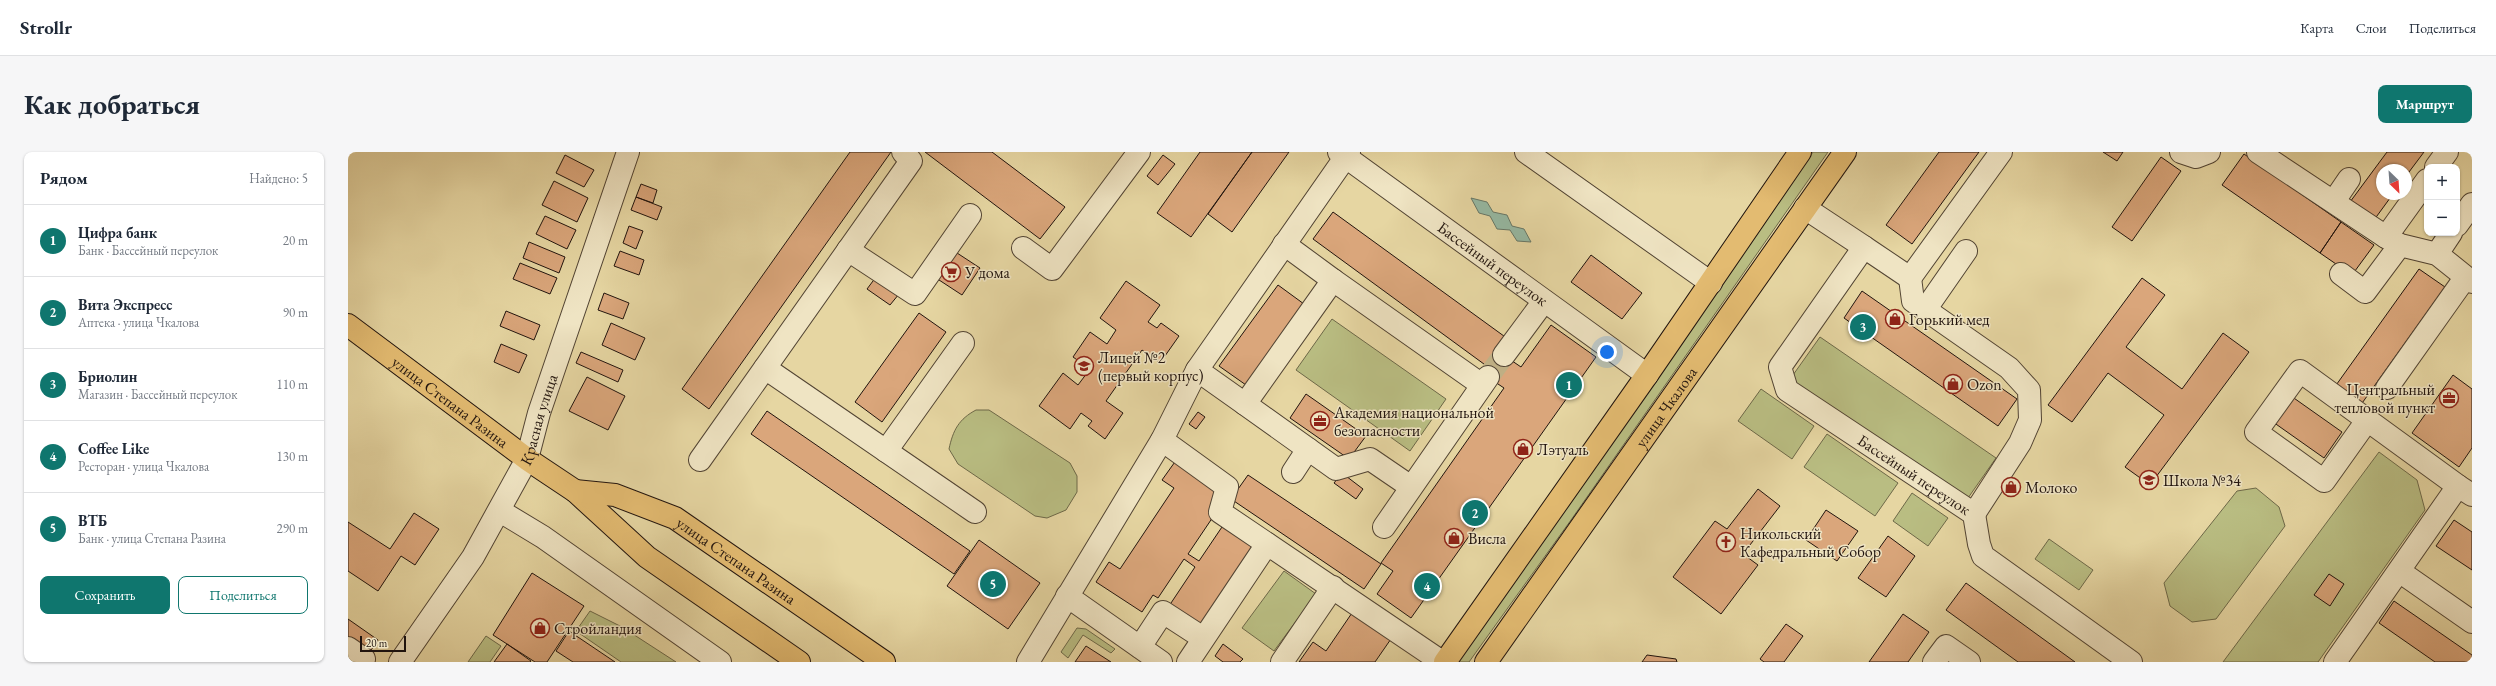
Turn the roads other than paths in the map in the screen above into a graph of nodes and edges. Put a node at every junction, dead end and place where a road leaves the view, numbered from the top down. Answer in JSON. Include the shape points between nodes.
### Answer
{"nodes":[{"id":1,"x":628,"y":152,"type":"edge"},
{"id":2,"x":904,"y":152,"type":"edge"},
{"id":3,"x":1139,"y":152,"type":"edge"},
{"id":4,"x":1526,"y":152,"type":"edge"},
{"id":5,"x":1800,"y":152,"type":"edge"},
{"id":6,"x":1845,"y":152,"type":"edge"},
{"id":7,"x":2001,"y":152,"type":"edge"},
{"id":8,"x":2181,"y":152,"type":"edge"},
{"id":9,"x":2209,"y":152,"type":"edge"},
{"id":10,"x":2258,"y":152,"type":"edge"},
{"id":11,"x":2447,"y":152,"type":"edge"},
{"id":12,"x":1345,"y":154,"type":"edge"},
{"id":13,"x":2438,"y":164,"type":"edge"},
{"id":14,"x":2349,"y":179,"type":"dead end"},
{"id":15,"x":2424,"y":185,"type":"edge"},
{"id":16,"x":2334,"y":201,"type":"junction"},
{"id":17,"x":2472,"y":204,"type":"edge"},
{"id":18,"x":1805,"y":208,"type":"junction"},
{"id":19,"x":970,"y":215,"type":"dead end"},
{"id":20,"x":2460,"y":221,"type":"edge"},
{"id":21,"x":2449,"y":236,"type":"edge"},
{"id":22,"x":2393,"y":241,"type":"junction"},
{"id":23,"x":1284,"y":244,"type":"junction"},
{"id":24,"x":1864,"y":247,"type":"junction"},
{"id":25,"x":1023,"y":248,"type":"dead end"},
{"id":26,"x":848,"y":250,"type":"junction"},
{"id":27,"x":1966,"y":251,"type":"dead end"},
{"id":28,"x":2437,"y":254,"type":"junction"},
{"id":29,"x":2341,"y":274,"type":"dead end"},
{"id":30,"x":1910,"y":278,"type":"junction"},
{"id":31,"x":1333,"y":280,"type":"junction"},
{"id":32,"x":2468,"y":280,"type":"edge"},
{"id":33,"x":1711,"y":284,"type":"junction"},
{"id":34,"x":1544,"y":301,"type":"junction"},
{"id":35,"x":1925,"y":310,"type":"junction"},
{"id":36,"x":348,"y":325,"type":"edge"},
{"id":37,"x":963,"y":343,"type":"dead end"},
{"id":38,"x":1504,"y":355,"type":"tunnel mouth"},
{"id":39,"x":765,"y":368,"type":"junction"},
{"id":40,"x":1197,"y":370,"type":"junction"},
{"id":41,"x":1647,"y":374,"type":"junction"},
{"id":42,"x":2387,"y":388,"type":"dead end"},
{"id":43,"x":1245,"y":404,"type":"junction"},
{"id":44,"x":2366,"y":422,"type":"junction"},
{"id":45,"x":1162,"y":440,"type":"junction"},
{"id":46,"x":1308,"y":449,"type":"junction"},
{"id":47,"x":886,"y":451,"type":"junction"},
{"id":48,"x":527,"y":459,"type":"junction"},
{"id":49,"x":700,"y":460,"type":"dead end"},
{"id":50,"x":1293,"y":472,"type":"dead end"},
{"id":51,"x":1412,"y":487,"type":"junction"},
{"id":52,"x":574,"y":490,"type":"junction"},
{"id":53,"x":2465,"y":490,"type":"edge"},
{"id":54,"x":500,"y":511,"type":"junction"},
{"id":55,"x":975,"y":512,"type":"dead end"},
{"id":56,"x":1974,"y":514,"type":"junction"},
{"id":57,"x":1384,"y":527,"type":"dead end"},
{"id":58,"x":1267,"y":544,"type":"junction"},
{"id":59,"x":2399,"y":571,"type":"junction"},
{"id":60,"x":1333,"y":587,"type":"junction"},
{"id":61,"x":1067,"y":596,"type":"junction"},
{"id":62,"x":2472,"y":622,"type":"edge"},
{"id":63,"x":1203,"y":638,"type":"junction"},
{"id":64,"x":1140,"y":647,"type":"junction"},
{"id":65,"x":2341,"y":660,"type":"edge"},
{"id":66,"x":400,"y":662,"type":"edge"},
{"id":67,"x":720,"y":662,"type":"edge"},
{"id":68,"x":799,"y":662,"type":"edge"},
{"id":69,"x":884,"y":662,"type":"edge"},
{"id":70,"x":1028,"y":662,"type":"edge"},
{"id":71,"x":1161,"y":662,"type":"edge"},
{"id":72,"x":1188,"y":662,"type":"edge"},
{"id":73,"x":1282,"y":662,"type":"edge"},
{"id":74,"x":1443,"y":662,"type":"edge"},
{"id":75,"x":1486,"y":662,"type":"edge"},
{"id":76,"x":1934,"y":662,"type":"edge"},
{"id":77,"x":1969,"y":662,"type":"edge"},
{"id":78,"x":2131,"y":662,"type":"edge"}],
"edges":[{"from":1,"to":48,"type":"street","name":"Красная улица","via":[[539,413]]},
{"from":2,"to":26,"type":"street","via":[[910,161]]},
{"from":3,"to":25,"type":"street","via":[[1052,269]]},
{"from":4,"to":33,"type":"street"},
{"from":5,"to":33,"type":"main road","name":"улица Чкалова"},
{"from":6,"to":18,"type":"main road","name":"улица Чкалова"},
{"from":7,"to":30,"type":"street"},
{"from":8,"to":9,"type":"street","via":[[2196,157]]},
{"from":10,"to":16,"type":"street"},
{"from":11,"to":13,"type":"street"},
{"from":12,"to":23,"type":"street"},
{"from":12,"to":34,"type":"street","name":"Бассейный переулок"},
{"from":14,"to":16,"type":"street"},
{"from":15,"to":22,"type":"street"},
{"from":16,"to":22,"type":"street"},
{"from":17,"to":20,"type":"street"},
{"from":18,"to":24,"type":"street"},
{"from":18,"to":75,"type":"main road","name":"улица Чкалова"},
{"from":19,"to":26,"type":"street","via":[[915,294]]},
{"from":21,"to":28,"type":"street"},
{"from":22,"to":28,"type":"street"},
{"from":22,"to":29,"type":"street","via":[[2365,292]]},
{"from":23,"to":31,"type":"street"},
{"from":23,"to":40,"type":"street"},
{"from":24,"to":30,"type":"street"},
{"from":24,"to":56,"type":"street","name":"Бассейный переулок","via":[[1780,367],[1787,390]]},
{"from":26,"to":39,"type":"street"},
{"from":27,"to":35,"type":"street"},
{"from":28,"to":32,"type":"street"},
{"from":30,"to":35,"type":"street","via":[[1912,301]]},
{"from":31,"to":43,"type":"street"},
{"from":31,"to":51,"type":"street","via":[[1485,381]]},
{"from":32,"to":42,"type":"street"},
{"from":33,"to":41,"type":"main road","name":"улица Чкалова"},
{"from":34,"to":38,"type":"street"},
{"from":34,"to":41,"type":"street","name":"Бассейный переулок"},
{"from":35,"to":56,"type":"street","via":[[2009,368],[2029,390],[2030,420],[2020,443]]},
{"from":36,"to":48,"type":"main road","name":"улица Степана Разина"},
{"from":37,"to":47,"type":"street"},
{"from":39,"to":47,"type":"street"},
{"from":39,"to":49,"type":"street"},
{"from":40,"to":43,"type":"street"},
{"from":40,"to":45,"type":"street"},
{"from":41,"to":74,"type":"main road","name":"улица Чкалова"},
{"from":43,"to":46,"type":"street"},
{"from":44,"to":44,"type":"street","via":[[2300,371],[2256,432],[2324,481]]},
{"from":44,"to":53,"type":"street"},
{"from":45,"to":58,"type":"street","via":[[1227,486],[1220,512]]},
{"from":45,"to":61,"type":"street"},
{"from":46,"to":50,"type":"street"},
{"from":46,"to":51,"type":"street","via":[[1336,469],[1370,459]]},
{"from":47,"to":55,"type":"street"},
{"from":48,"to":52,"type":"main road","name":"улица Степана Разина"},
{"from":48,"to":54,"type":"street","name":"Красная улица"},
{"from":51,"to":57,"type":"street"},
{"from":52,"to":68,"type":"main road","name":"улица Степана Разина","via":[[647,557]]},
{"from":52,"to":69,"type":"main road","name":"улица Степана Разина","via":[[615,495],[675,518]]},
{"from":53,"to":59,"type":"street"},
{"from":54,"to":66,"type":"street","name":"Красная улица","via":[[473,557]]},
{"from":54,"to":67,"type":"street","via":[[543,537]]},
{"from":56,"to":78,"type":"street","name":"Бассейный переулок","via":[[1983,556]]},
{"from":58,"to":60,"type":"street"},
{"from":58,"to":63,"type":"street"},
{"from":59,"to":62,"type":"street"},
{"from":59,"to":65,"type":"street"},
{"from":60,"to":73,"type":"street"},
{"from":60,"to":74,"type":"street"},
{"from":61,"to":64,"type":"street"},
{"from":61,"to":70,"type":"street"},
{"from":63,"to":64,"type":"street","via":[[1163,612]]},
{"from":63,"to":72,"type":"street"},
{"from":64,"to":71,"type":"street"},
{"from":76,"to":77,"type":"street","via":[[1946,646]]}]}
